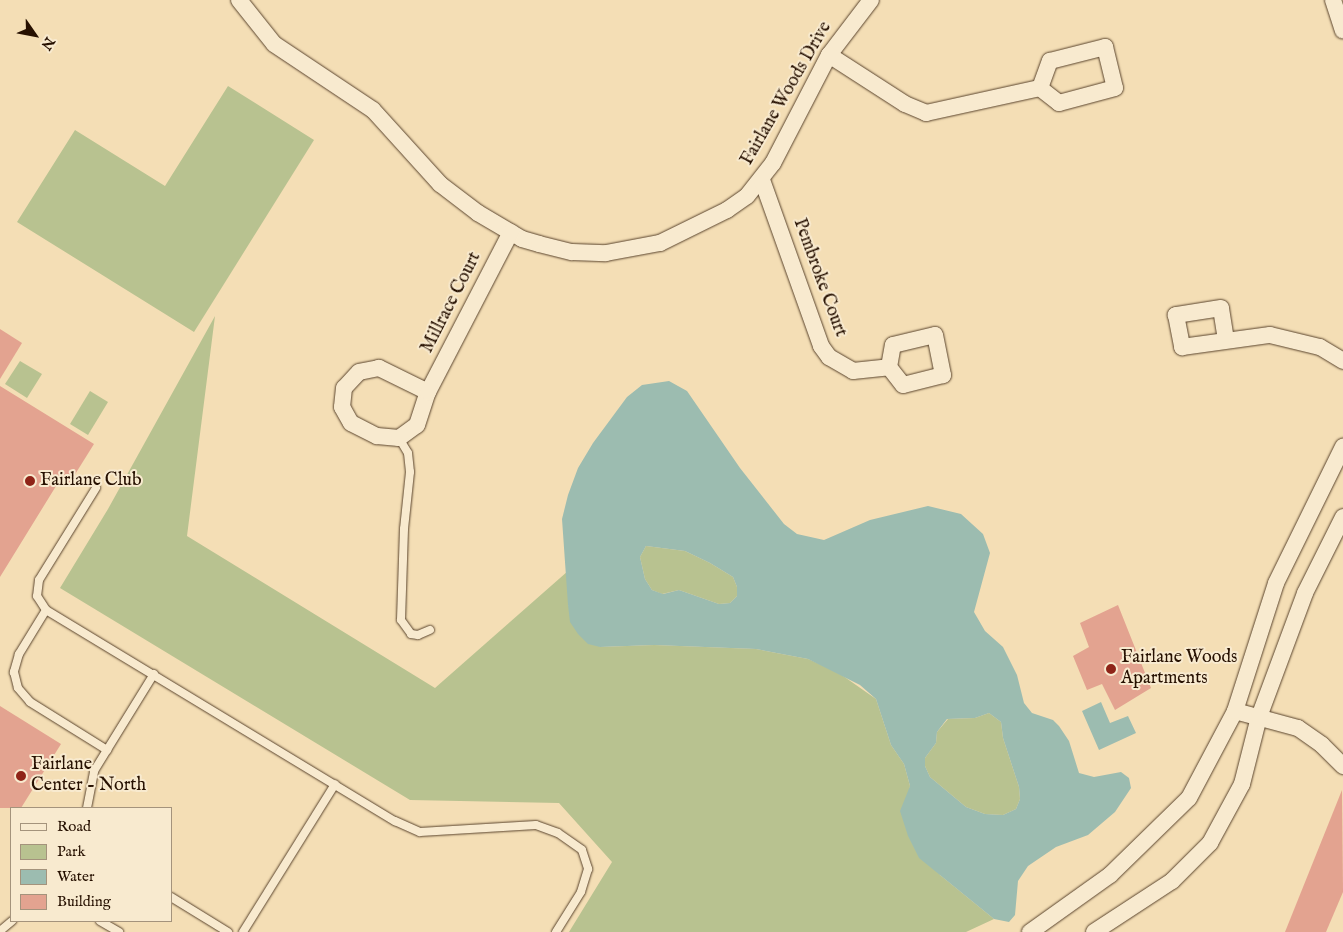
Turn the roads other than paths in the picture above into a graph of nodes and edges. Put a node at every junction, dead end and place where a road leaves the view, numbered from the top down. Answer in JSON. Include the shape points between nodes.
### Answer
{"nodes":[{"id":1,"x":239,"y":0,"type":"edge"},
{"id":2,"x":871,"y":0,"type":"edge"},
{"id":3,"x":1333,"y":0,"type":"edge"},
{"id":4,"x":1343,"y":30,"type":"edge"},
{"id":5,"x":829,"y":55,"type":"junction"},
{"id":6,"x":1040,"y":88,"type":"junction"},
{"id":7,"x":762,"y":180,"type":"junction"},
{"id":8,"x":511,"y":232,"type":"junction"},
{"id":9,"x":1226,"y":340,"type":"dead end"},
{"id":10,"x":1343,"y":361,"type":"edge"},
{"id":11,"x":889,"y":367,"type":"dead end"},
{"id":12,"x":428,"y":392,"type":"junction"},
{"id":13,"x":399,"y":438,"type":"junction"},
{"id":14,"x":1343,"y":447,"type":"edge"},
{"id":15,"x":96,"y":488,"type":"dead end"},
{"id":16,"x":1343,"y":517,"type":"edge"},
{"id":17,"x":46,"y":610,"type":"junction"},
{"id":18,"x":430,"y":630,"type":"dead end"},
{"id":19,"x":154,"y":674,"type":"junction"},
{"id":20,"x":1235,"y":711,"type":"junction"},
{"id":21,"x":1259,"y":716,"type":"junction"},
{"id":22,"x":107,"y":750,"type":"junction"},
{"id":23,"x":1343,"y":766,"type":"edge"},
{"id":24,"x":335,"y":784,"type":"junction"},
{"id":25,"x":87,"y":807,"type":"edge"},
{"id":26,"x":172,"y":898,"type":"edge"},
{"id":27,"x":11,"y":922,"type":"edge"},
{"id":28,"x":102,"y":922,"type":"edge"},
{"id":29,"x":0,"y":931,"type":"edge"},
{"id":30,"x":119,"y":932,"type":"edge"},
{"id":31,"x":228,"y":932,"type":"edge"},
{"id":32,"x":243,"y":932,"type":"edge"},
{"id":33,"x":556,"y":932,"type":"edge"},
{"id":34,"x":1030,"y":932,"type":"edge"},
{"id":35,"x":1094,"y":932,"type":"edge"}],
"edges":[{"from":1,"to":8,"type":"street","name":"Fairlane Woods Drive","via":[[274,44],[373,110],[440,184]]},
{"from":2,"to":5,"type":"street","name":"Fairlane Woods Drive"},
{"from":3,"to":4,"type":"street"},
{"from":5,"to":6,"type":"street","via":[[905,104],[926,113]]},
{"from":5,"to":7,"type":"street","name":"Fairlane Woods Drive"},
{"from":6,"to":6,"type":"street","via":[[1050,61],[1105,47],[1115,88],[1059,103]]},
{"from":7,"to":8,"type":"street","name":"Fairlane Woods Drive","via":[[727,210],[660,243],[640,249],[572,252],[539,244]]},
{"from":7,"to":11,"type":"street","name":"Pembroke Court","via":[[821,346],[840,365],[853,370]]},
{"from":8,"to":12,"type":"street","name":"Millrace Court"},
{"from":9,"to":10,"type":"street","via":[[1270,335],[1289,337],[1320,347]]},
{"from":12,"to":13,"type":"street","name":"Millrace Court","via":[[417,425]]},
{"from":12,"to":13,"type":"street","via":[[378,368],[359,372],[344,388],[342,407],[351,422],[377,436]]},
{"from":13,"to":18,"type":"lane","via":[[408,453],[410,472],[400,620],[411,634]]},
{"from":14,"to":20,"type":"street","via":[[1276,583]]},
{"from":15,"to":17,"type":"lane","via":[[39,580],[38,596]]},
{"from":16,"to":21,"type":"street","via":[[1305,593]]},
{"from":17,"to":19,"type":"lane"},
{"from":17,"to":22,"type":"lane","via":[[19,654],[14,672],[18,688],[30,702]]},
{"from":19,"to":22,"type":"lane"},
{"from":19,"to":24,"type":"lane"},
{"from":20,"to":21,"type":"street"},
{"from":20,"to":34,"type":"street","via":[[1189,798],[1110,875]]},
{"from":21,"to":23,"type":"street","via":[[1298,728]]},
{"from":21,"to":35,"type":"street","via":[[1242,784],[1210,842],[1172,881]]},
{"from":22,"to":25,"type":"lane","via":[[94,772]]},
{"from":24,"to":32,"type":"lane"},
{"from":24,"to":33,"type":"lane","via":[[395,821],[420,832],[536,825],[558,833],[582,850],[588,869],[580,892]]},
{"from":26,"to":31,"type":"lane"},
{"from":27,"to":29,"type":"lane"},
{"from":28,"to":30,"type":"lane"}]}
